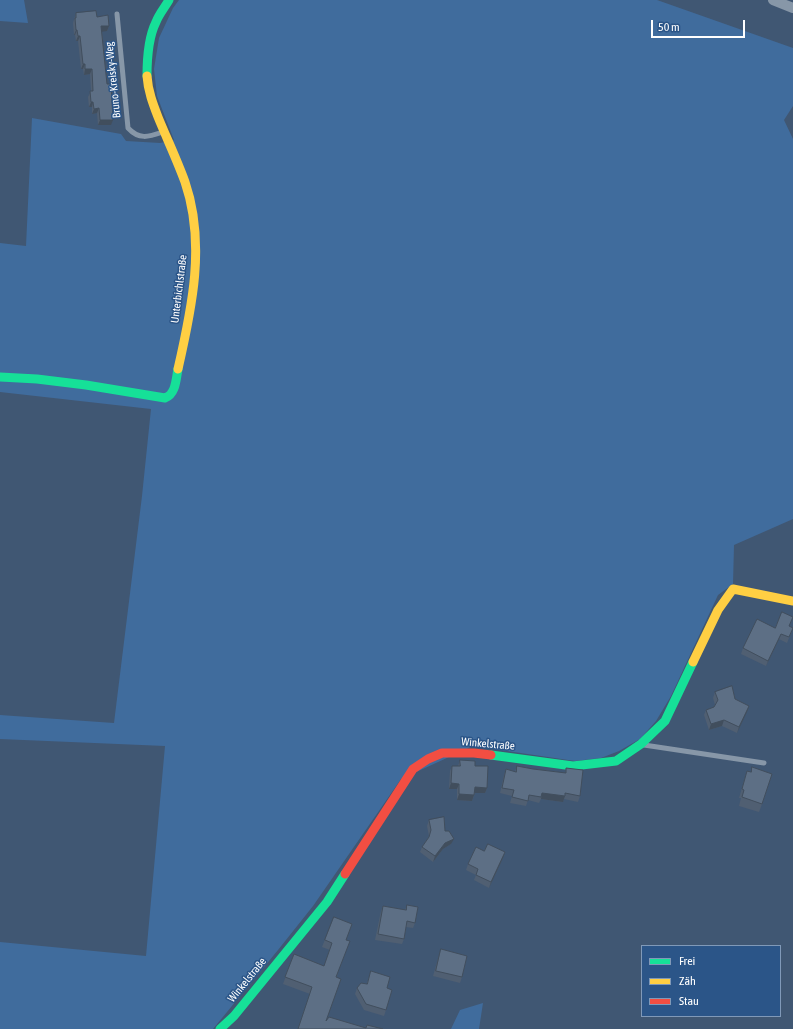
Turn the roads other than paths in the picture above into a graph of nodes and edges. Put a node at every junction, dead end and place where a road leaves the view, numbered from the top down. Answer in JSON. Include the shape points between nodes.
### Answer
{"nodes":[{"id":1,"x":169,"y":0,"type":"edge"},
{"id":2,"x":773,"y":0,"type":"edge"},
{"id":3,"x":793,"y":8,"type":"edge"},
{"id":4,"x":117,"y":14,"type":"dead end"},
{"id":5,"x":164,"y":132,"type":"junction"},
{"id":6,"x":0,"y":377,"type":"edge"},
{"id":7,"x":793,"y":601,"type":"edge"},
{"id":8,"x":641,"y":744,"type":"junction"},
{"id":9,"x":764,"y":763,"type":"dead end"},
{"id":10,"x":220,"y":1029,"type":"edge"}],
"edges":[{"from":1,"to":5,"type":"street","name":"Unterbichlstraße","via":[[156,21],[148,61],[150,96]]},
{"from":2,"to":3,"type":"street"},
{"from":4,"to":5,"type":"lane","name":"Bruno-Kreisky-Weg","via":[[128,128],[140,136]]},
{"from":5,"to":6,"type":"street","name":"Unterbichlstraße","via":[[188,192],[193,214],[196,260],[186,336],[172,394],[165,398],[86,384]]},
{"from":7,"to":8,"type":"street","name":"Winkelstraße","via":[[733,589],[718,610],[665,721]]},
{"from":8,"to":9,"type":"lane"},
{"from":8,"to":10,"type":"street","name":"Winkelstraße","via":[[616,761],[573,766],[474,753],[442,753],[413,769],[326,902],[234,1016]]}]}
